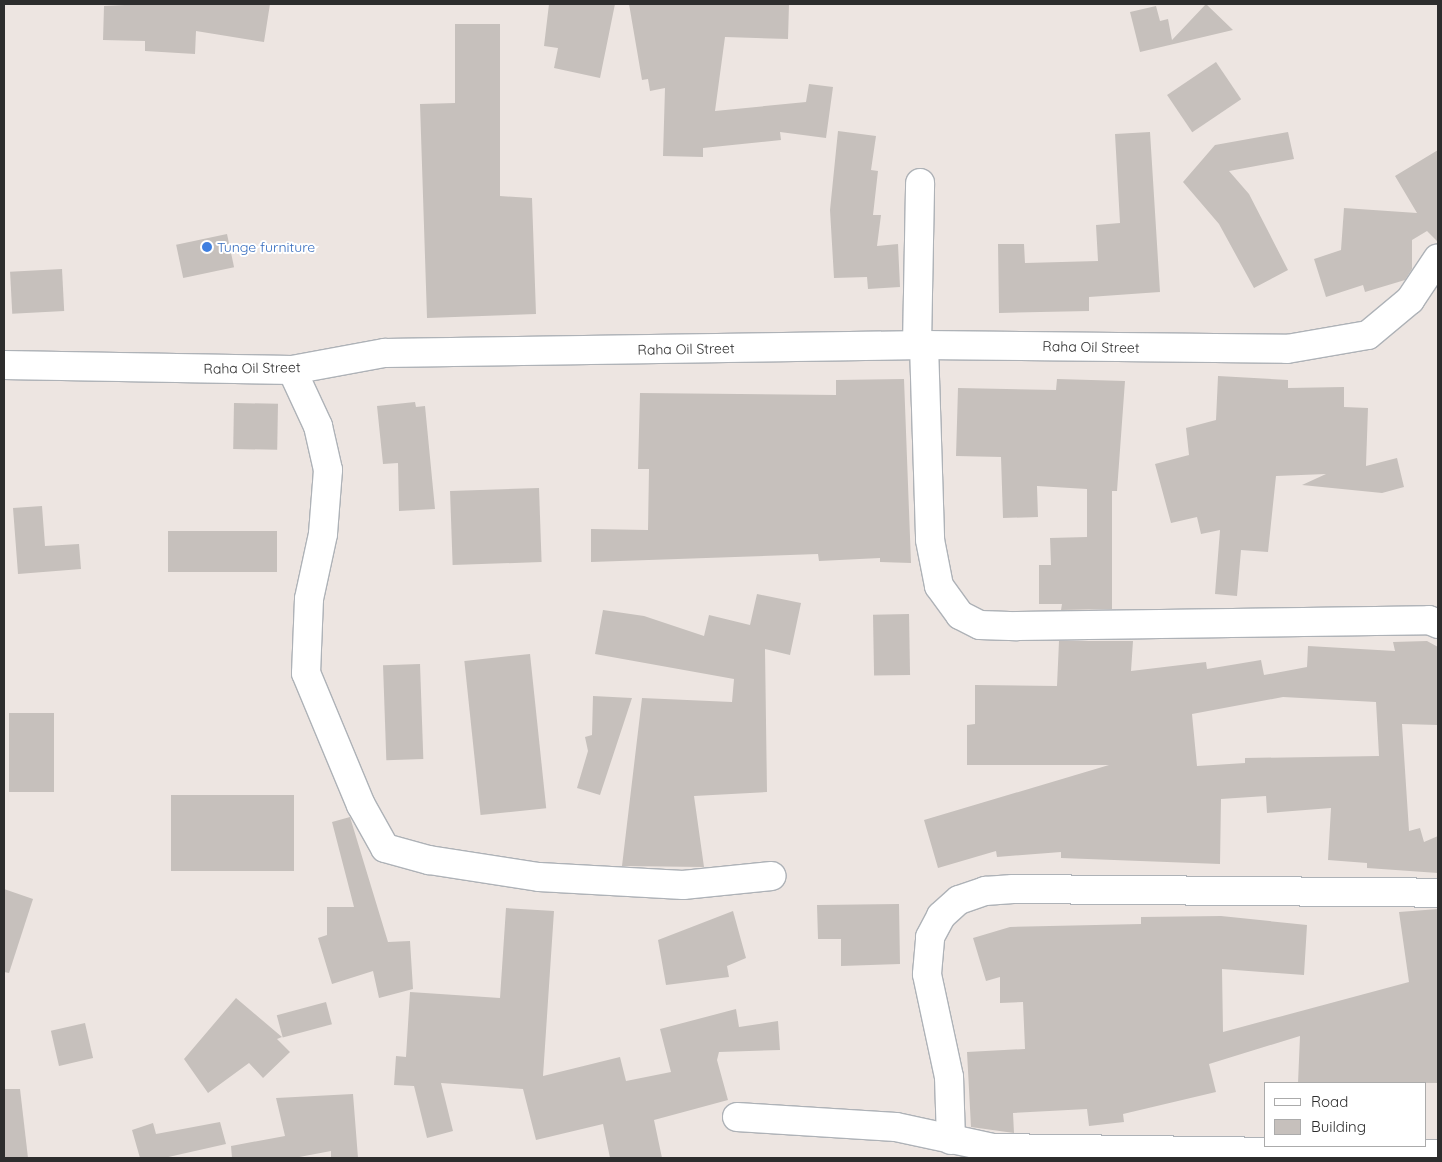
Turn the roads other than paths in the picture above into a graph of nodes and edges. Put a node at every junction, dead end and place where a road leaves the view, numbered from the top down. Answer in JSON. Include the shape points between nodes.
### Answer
{"nodes":[{"id":1,"x":920,"y":183,"type":"dead end"},
{"id":2,"x":1438,"y":258,"type":"edge"},
{"id":3,"x":921,"y":345,"type":"junction"},
{"id":4,"x":4,"y":365,"type":"edge"},
{"id":5,"x":292,"y":370,"type":"junction"},
{"id":6,"x":1438,"y":624,"type":"edge"},
{"id":7,"x":772,"y":876,"type":"dead end"},
{"id":8,"x":1438,"y":893,"type":"edge"},
{"id":9,"x":737,"y":1117,"type":"dead end"},
{"id":10,"x":951,"y":1140,"type":"junction"},
{"id":11,"x":1438,"y":1154,"type":"edge"}],
"edges":[{"from":1,"to":3,"type":"street"},
{"from":2,"to":3,"type":"street","name":"Raha Oil Street","via":[[1410,300],[1368,335],[1287,350]]},
{"from":3,"to":5,"type":"street","name":"Raha Oil Street","via":[[385,353]]},
{"from":3,"to":6,"type":"street","via":[[930,540],[939,586],[960,615],[980,625],[1017,626],[1429,620]]},
{"from":4,"to":5,"type":"street","name":"Raha Oil Street"},
{"from":5,"to":7,"type":"street","via":[[318,426],[328,470],[323,534],[309,599],[306,673],[361,805],[385,848],[429,860],[539,877],[683,885]]},
{"from":8,"to":10,"type":"street","via":[[1013,889],[985,891],[959,900],[941,916],[930,937],[927,974],[949,1077]]},
{"from":9,"to":10,"type":"street","via":[[896,1127]]},
{"from":10,"to":11,"type":"street","via":[[993,1148]]}]}
